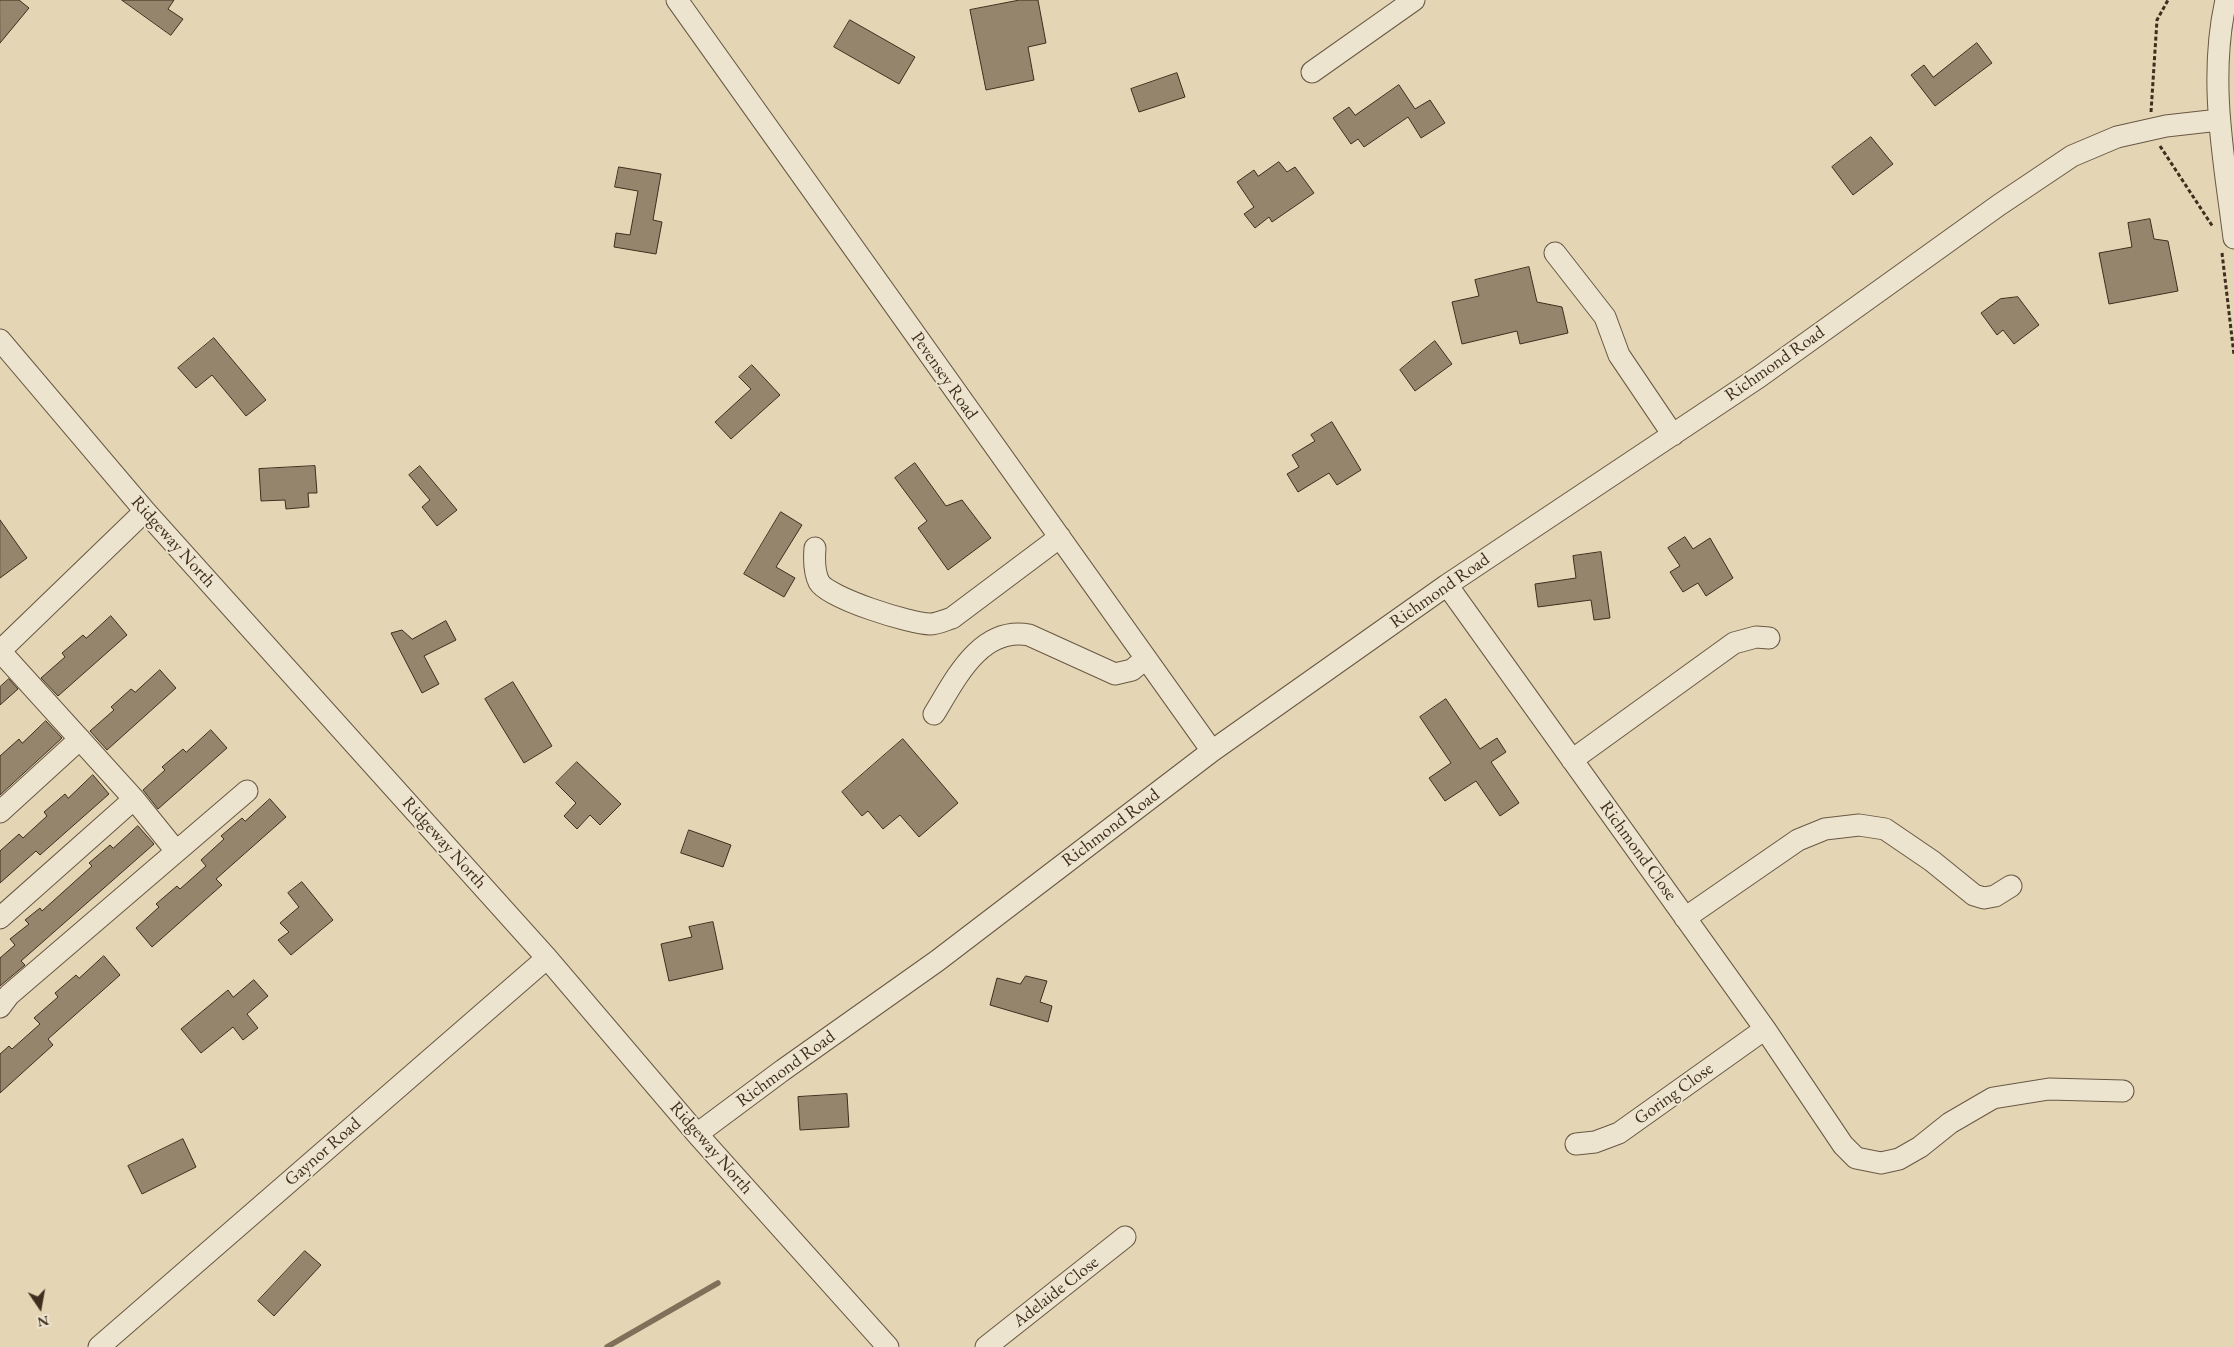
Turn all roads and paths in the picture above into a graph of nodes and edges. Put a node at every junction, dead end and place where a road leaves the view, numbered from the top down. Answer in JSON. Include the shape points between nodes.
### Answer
{"nodes":[{"id":1,"x":677,"y":0,"type":"edge"},
{"id":2,"x":1414,"y":0,"type":"edge"},
{"id":3,"x":2168,"y":0,"type":"edge"},
{"id":4,"x":2225,"y":0,"type":"edge"},
{"id":5,"x":1312,"y":72,"type":"dead end"},
{"id":6,"x":2220,"y":120,"type":"junction"},
{"id":7,"x":2154,"y":129,"type":"junction"},
{"id":8,"x":2223,"y":238,"type":"edge"},
{"id":9,"x":1555,"y":254,"type":"dead end"},
{"id":10,"x":0,"y":340,"type":"edge"},
{"id":11,"x":2234,"y":355,"type":"edge"},
{"id":12,"x":1672,"y":435,"type":"junction"},
{"id":13,"x":145,"y":510,"type":"junction"},
{"id":14,"x":1060,"y":537,"type":"junction"},
{"id":15,"x":815,"y":548,"type":"dead end"},
{"id":16,"x":1447,"y":585,"type":"junction"},
{"id":17,"x":1769,"y":638,"type":"dead end"},
{"id":18,"x":1144,"y":659,"type":"junction"},
{"id":19,"x":934,"y":714,"type":"dead end"},
{"id":20,"x":80,"y":739,"type":"junction"},
{"id":21,"x":1212,"y":751,"type":"junction"},
{"id":22,"x":1572,"y":760,"type":"junction"},
{"id":23,"x":247,"y":791,"type":"dead end"},
{"id":24,"x":134,"y":799,"type":"junction"},
{"id":25,"x":0,"y":812,"type":"edge"},
{"id":26,"x":176,"y":852,"type":"junction"},
{"id":27,"x":2011,"y":886,"type":"dead end"},
{"id":28,"x":0,"y":918,"type":"edge"},
{"id":29,"x":1686,"y":918,"type":"junction"},
{"id":30,"x":547,"y":958,"type":"junction"},
{"id":31,"x":0,"y":1007,"type":"edge"},
{"id":32,"x":1765,"y":1029,"type":"junction"},
{"id":33,"x":2123,"y":1090,"type":"dead end"},
{"id":34,"x":697,"y":1134,"type":"junction"},
{"id":35,"x":1576,"y":1144,"type":"dead end"},
{"id":36,"x":1125,"y":1237,"type":"dead end"},
{"id":37,"x":99,"y":1347,"type":"edge"},
{"id":38,"x":888,"y":1347,"type":"edge"},
{"id":39,"x":986,"y":1347,"type":"edge"}],
"edges":[{"from":1,"to":14,"type":"street","name":"Pevensey Road"},
{"from":2,"to":5,"type":"street"},
{"from":3,"to":7,"type":"path","via":[[2157,20],[2151,118]]},
{"from":4,"to":6,"type":"street","via":[[2216,71]]},
{"from":6,"to":7,"type":"street","name":"Richmond Road"},
{"from":6,"to":8,"type":"street"},
{"from":7,"to":8,"type":"path","via":[[2160,147]]},
{"from":7,"to":12,"type":"street","name":"Richmond Road","via":[[2116,137],[2072,156]]},
{"from":8,"to":11,"type":"path"},
{"from":9,"to":12,"type":"street","via":[[1605,317],[1619,355]]},
{"from":10,"to":13,"type":"street","name":"Ridgeway North"},
{"from":12,"to":16,"type":"street","name":"Richmond Road"},
{"from":13,"to":20,"type":"street","via":[[0,651]]},
{"from":13,"to":30,"type":"street","name":"Ridgeway North"},
{"from":14,"to":15,"type":"street","via":[[952,618],[931,624],[906,621],[832,594],[820,583],[814,566]]},
{"from":14,"to":18,"type":"street","name":"Pevensey Road"},
{"from":16,"to":21,"type":"street","name":"Richmond Road"},
{"from":16,"to":22,"type":"street","name":"Richmond Close"},
{"from":17,"to":22,"type":"street","via":[[1756,637],[1734,643]]},
{"from":18,"to":19,"type":"street","via":[[1132,670],[1115,674],[1029,635],[1004,635],[968,660]]},
{"from":18,"to":21,"type":"street","name":"Pevensey Road"},
{"from":20,"to":24,"type":"street"},
{"from":20,"to":25,"type":"street"},
{"from":21,"to":34,"type":"street","name":"Richmond Road","via":[[937,961]]},
{"from":22,"to":29,"type":"street","name":"Richmond Close"},
{"from":23,"to":26,"type":"street"},
{"from":24,"to":26,"type":"street"},
{"from":24,"to":28,"type":"street"},
{"from":26,"to":31,"type":"street","via":[[9,995]]},
{"from":27,"to":29,"type":"street","via":[[1995,896],[1984,898],[1974,895],[1885,829],[1860,825],[1825,830],[1798,840]]},
{"from":29,"to":32,"type":"street","name":"Richmond Close"},
{"from":30,"to":34,"type":"street","name":"Ridgeway North"},
{"from":30,"to":37,"type":"street","name":"Gaynor Road"},
{"from":32,"to":33,"type":"street","name":"Richmond Close","via":[[1843,1145],[1856,1158],[1881,1163],[1899,1159],[1920,1147],[1950,1122],[1993,1098],[2049,1089]]},
{"from":32,"to":35,"type":"street","name":"Goring Close","via":[[1619,1133],[1596,1142]]},
{"from":34,"to":38,"type":"street","name":"Ridgeway North"},
{"from":36,"to":39,"type":"street","name":"Adelaide Close"}]}
